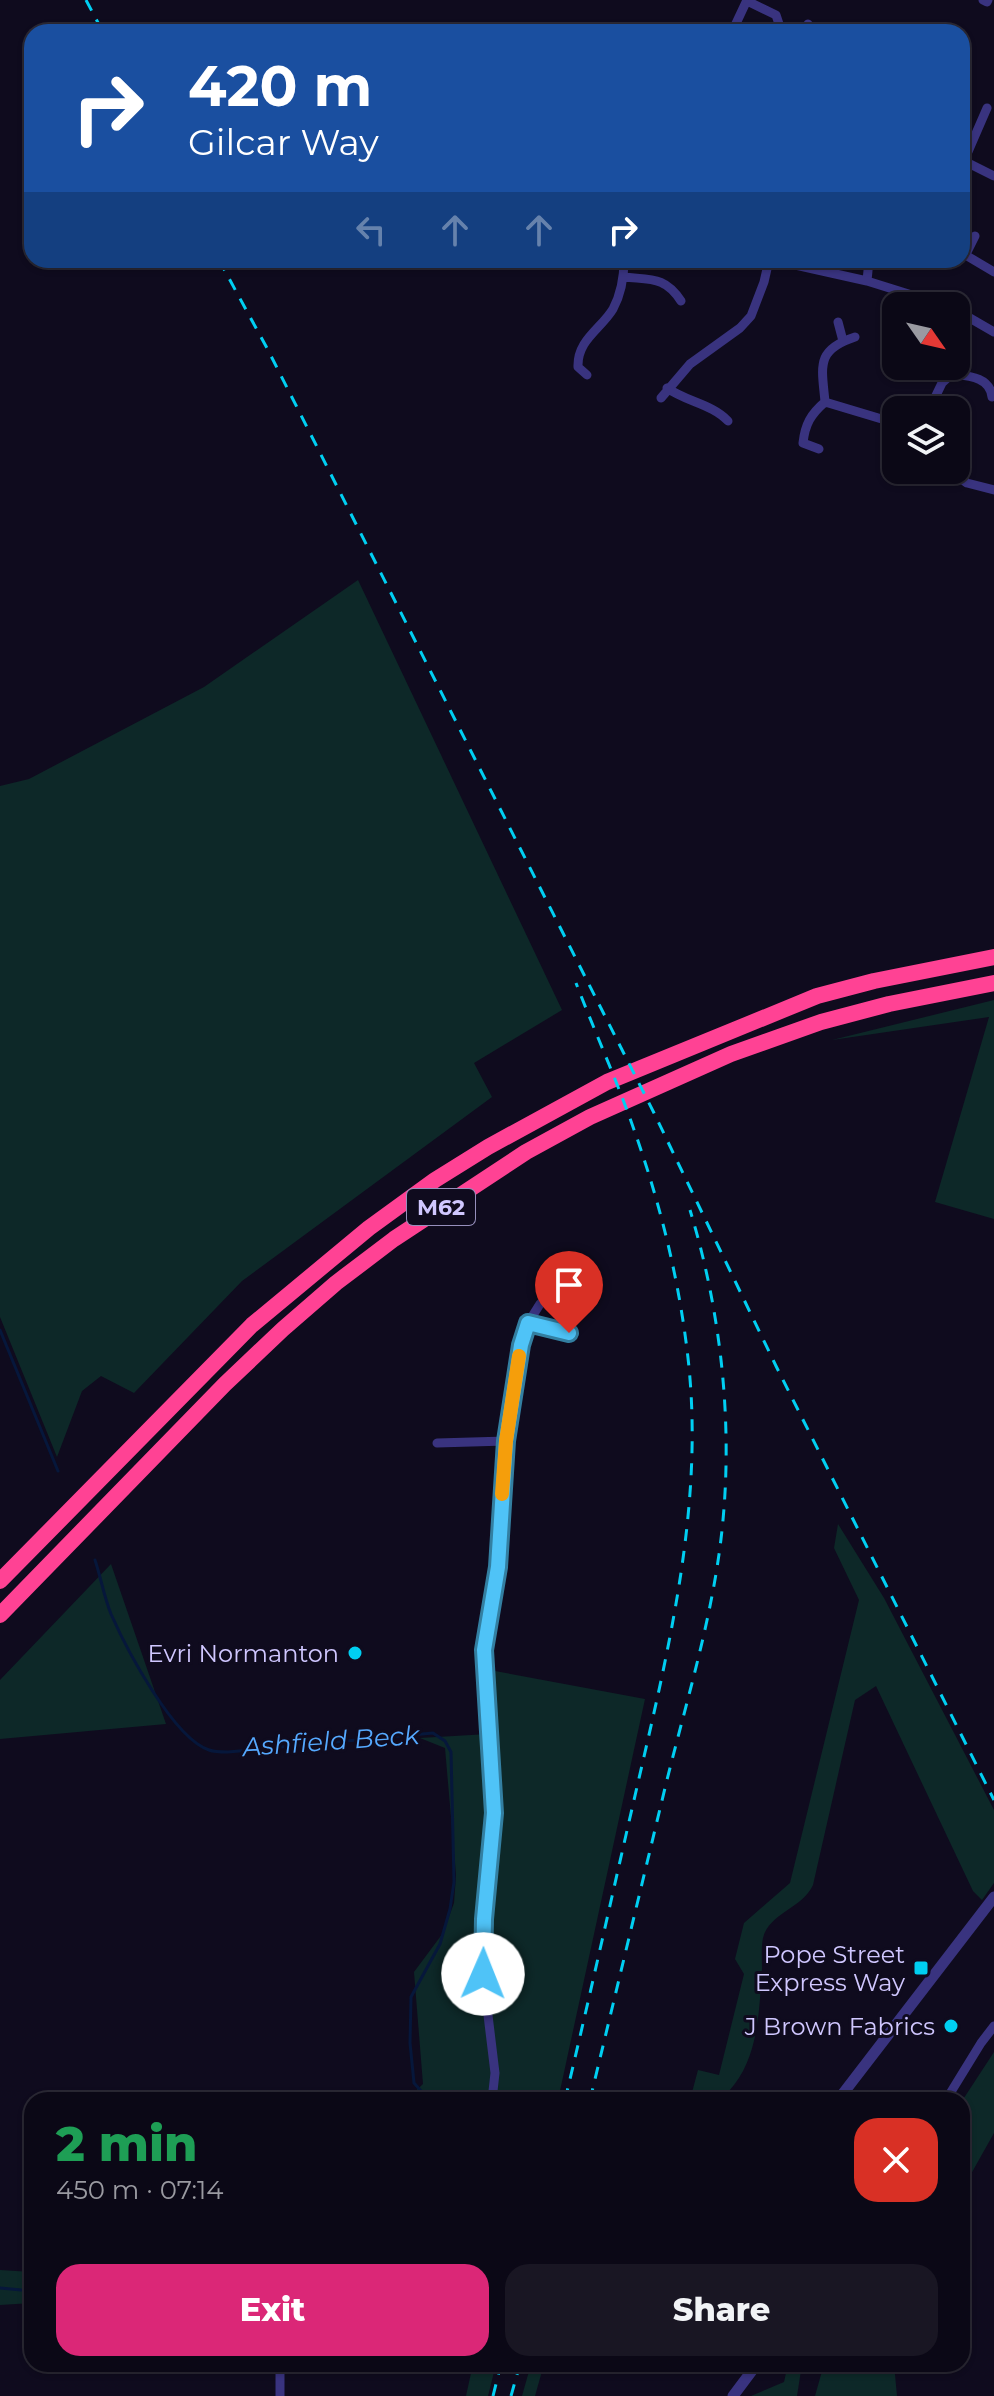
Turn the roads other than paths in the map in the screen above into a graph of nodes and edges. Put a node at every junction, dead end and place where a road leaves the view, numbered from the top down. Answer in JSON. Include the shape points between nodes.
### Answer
{"nodes":[{"id":1,"x":747,"y":1,"type":"edge"},
{"id":2,"x":736,"y":24,"type":"edge"},
{"id":3,"x":779,"y":24,"type":"edge"},
{"id":4,"x":987,"y":108,"type":"dead end"},
{"id":5,"x":970,"y":146,"type":"edge"},
{"id":6,"x":970,"y":164,"type":"edge"},
{"id":7,"x":994,"y":176,"type":"edge"},
{"id":8,"x":975,"y":236,"type":"dead end"},
{"id":9,"x":970,"y":244,"type":"edge"},
{"id":10,"x":970,"y":257,"type":"edge"},
{"id":11,"x":624,"y":268,"type":"edge"},
{"id":12,"x":768,"y":268,"type":"edge"},
{"id":13,"x":808,"y":268,"type":"edge"},
{"id":14,"x":868,"y":268,"type":"edge"},
{"id":15,"x":994,"y":272,"type":"edge"},
{"id":16,"x":624,"y":277,"type":"junction"},
{"id":17,"x":867,"y":281,"type":"junction"},
{"id":18,"x":902,"y":292,"type":"edge"},
{"id":19,"x":681,"y":301,"type":"dead end"},
{"id":20,"x":970,"y":318,"type":"edge"},
{"id":21,"x":838,"y":322,"type":"dead end"},
{"id":22,"x":994,"y":332,"type":"edge"},
{"id":23,"x":855,"y":337,"type":"dead end"},
{"id":24,"x":843,"y":341,"type":"junction"},
{"id":25,"x":587,"y":375,"type":"dead end"},
{"id":26,"x":970,"y":377,"type":"edge"},
{"id":27,"x":667,"y":388,"type":"junction"},
{"id":28,"x":992,"y":390,"type":"edge"},
{"id":29,"x":661,"y":398,"type":"dead end"},
{"id":30,"x":825,"y":402,"type":"junction"},
{"id":31,"x":882,"y":419,"type":"edge"},
{"id":32,"x":728,"y":421,"type":"dead end"},
{"id":33,"x":819,"y":449,"type":"dead end"},
{"id":34,"x":970,"y":484,"type":"edge"},
{"id":35,"x":994,"y":490,"type":"edge"},
{"id":36,"x":994,"y":957,"type":"edge"},
{"id":37,"x":994,"y":983,"type":"edge"},
{"id":38,"x":560,"y":1284,"type":"dead end"},
{"id":39,"x":528,"y":1323,"type":"junction"},
{"id":40,"x":569,"y":1333,"type":"dead end"},
{"id":41,"x":506,"y":1441,"type":"junction"},
{"id":42,"x":437,"y":1443,"type":"dead end"},
{"id":43,"x":0,"y":1581,"type":"edge"},
{"id":44,"x":0,"y":1615,"type":"edge"},
{"id":45,"x":994,"y":1897,"type":"edge"},
{"id":46,"x":994,"y":2026,"type":"edge"},
{"id":47,"x":493,"y":2092,"type":"edge"},
{"id":48,"x":844,"y":2092,"type":"edge"},
{"id":49,"x":951,"y":2092,"type":"edge"},
{"id":50,"x":280,"y":2372,"type":"edge"},
{"id":51,"x":751,"y":2372,"type":"edge"},
{"id":52,"x":280,"y":2396,"type":"edge"},
{"id":53,"x":733,"y":2396,"type":"edge"}],
"edges":[{"from":1,"to":2,"type":"street"},
{"from":1,"to":3,"type":"street","via":[[776,15]]},
{"from":4,"to":5,"type":"street"},
{"from":6,"to":7,"type":"street"},
{"from":8,"to":9,"type":"street"},
{"from":10,"to":15,"type":"street"},
{"from":11,"to":16,"type":"street"},
{"from":12,"to":27,"type":"street","via":[[751,316]]},
{"from":13,"to":17,"type":"street"},
{"from":14,"to":17,"type":"street"},
{"from":16,"to":19,"type":"street","via":[[664,283]]},
{"from":16,"to":25,"type":"street","via":[[612,310],[587,337],[574,367]]},
{"from":17,"to":18,"type":"street"},
{"from":20,"to":22,"type":"street"},
{"from":21,"to":24,"type":"street"},
{"from":23,"to":24,"type":"street"},
{"from":24,"to":30,"type":"street","via":[[831,348],[821,367]]},
{"from":26,"to":28,"type":"street"},
{"from":27,"to":29,"type":"street"},
{"from":27,"to":32,"type":"street","via":[[709,406]]},
{"from":30,"to":31,"type":"street"},
{"from":30,"to":33,"type":"street","via":[[810,415],[804,435],[803,443]]},
{"from":34,"to":35,"type":"street"},
{"from":36,"to":43,"type":"highway","number":"M62","via":[[817,996],[607,1082],[475,1155],[369,1228],[252,1325]]},
{"from":37,"to":44,"type":"highway","number":"M62","via":[[821,1022],[731,1054],[526,1152],[394,1239],[283,1329]]},
{"from":38,"to":39,"type":"street"},
{"from":39,"to":40,"type":"street"},
{"from":39,"to":41,"type":"street"},
{"from":41,"to":42,"type":"street"},
{"from":41,"to":47,"type":"street","via":[[498,1567],[484,1660],[494,1813],[484,2000]]},
{"from":45,"to":48,"type":"street"},
{"from":46,"to":49,"type":"street"},
{"from":50,"to":52,"type":"street"},
{"from":51,"to":53,"type":"street"}]}
